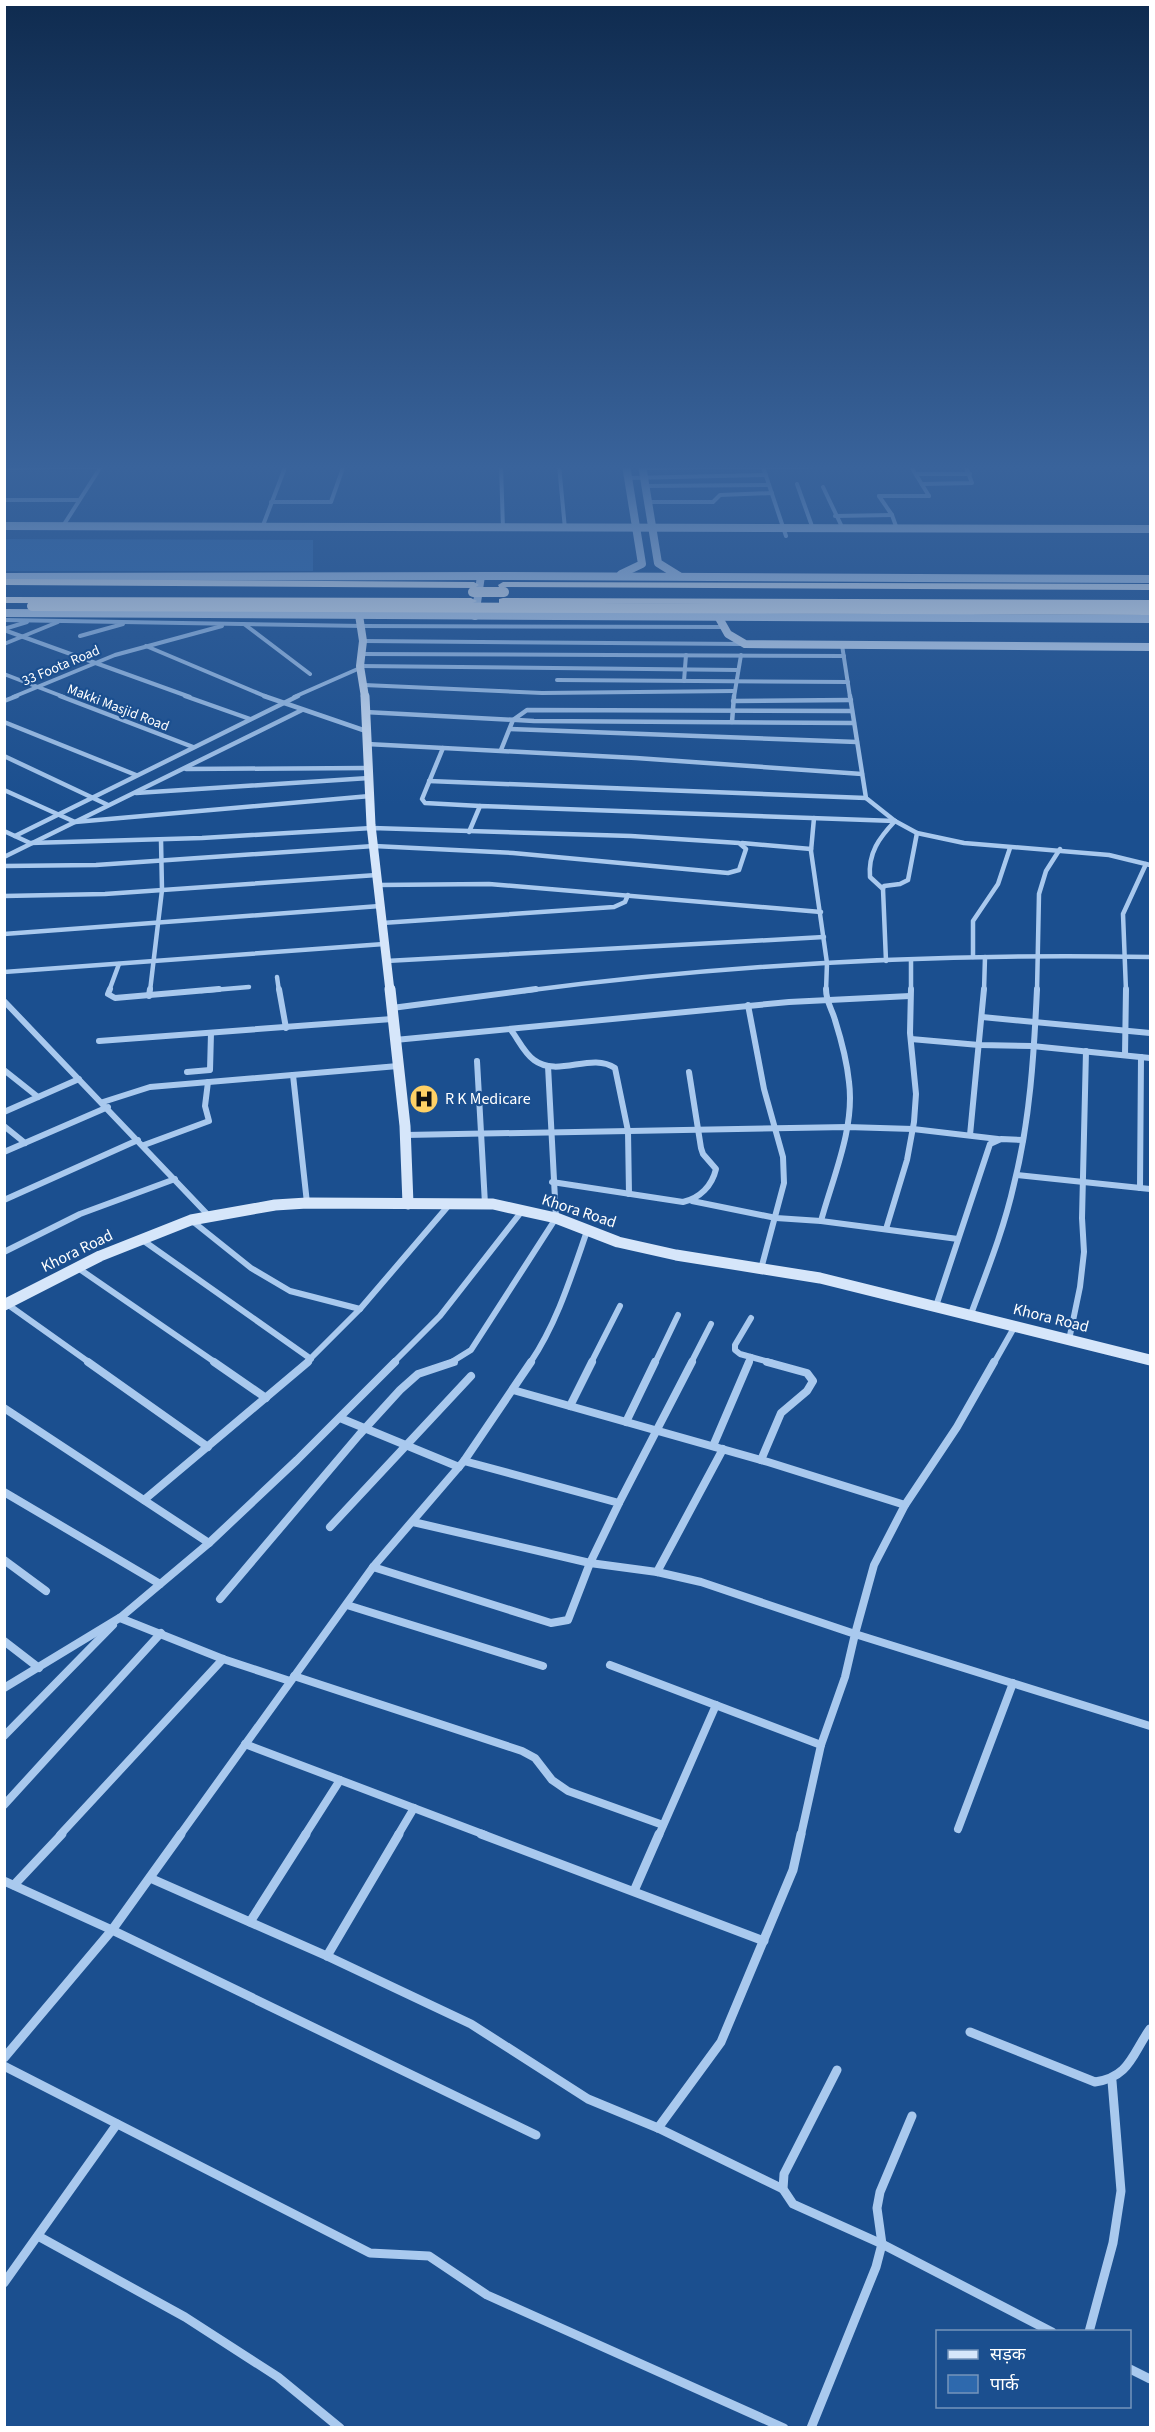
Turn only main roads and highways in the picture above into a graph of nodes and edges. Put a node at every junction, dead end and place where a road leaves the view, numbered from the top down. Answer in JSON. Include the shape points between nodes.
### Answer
{"nodes":[{"id":1,"x":4,"y":582,"type":"edge"},
{"id":2,"x":37,"y":587,"type":"junction"},
{"id":3,"x":1150,"y":587,"type":"edge"},
{"id":4,"x":475,"y":588,"type":"junction"},
{"id":5,"x":4,"y":591,"type":"edge"},
{"id":6,"x":1150,"y":594,"type":"edge"},
{"id":7,"x":504,"y":596,"type":"junction"},
{"id":8,"x":4,"y":600,"type":"edge"},
{"id":9,"x":1150,"y":603,"type":"edge"},
{"id":10,"x":4,"y":607,"type":"edge"},
{"id":11,"x":1150,"y":610,"type":"edge"}],
"edges":[{"from":1,"to":2,"type":"highway"},
{"from":2,"to":4,"type":"highway"},
{"from":2,"to":5,"type":"highway"},
{"from":3,"to":4,"type":"highway"},
{"from":4,"to":7,"type":"highway"},
{"from":4,"to":8,"type":"highway"},
{"from":6,"to":7,"type":"highway"},
{"from":7,"to":9,"type":"highway"},
{"from":10,"to":11,"type":"highway","bridge":true}]}
